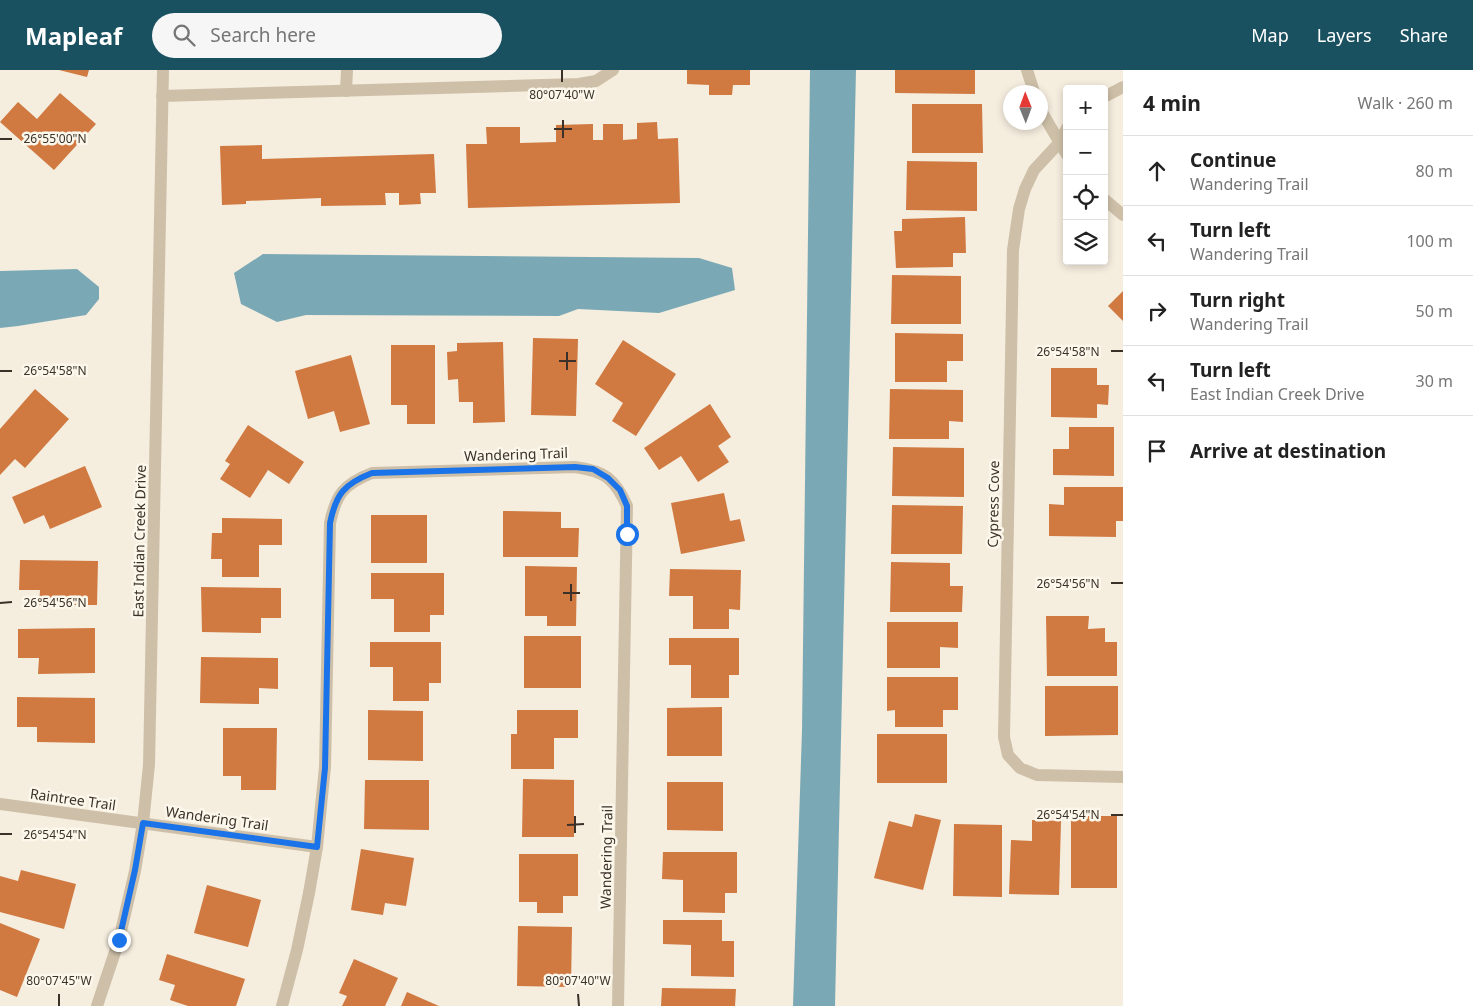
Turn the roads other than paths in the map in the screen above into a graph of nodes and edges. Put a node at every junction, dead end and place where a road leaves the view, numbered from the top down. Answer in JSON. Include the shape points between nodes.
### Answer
{"nodes":[{"id":1,"x":163,"y":70,"type":"edge"},
{"id":2,"x":347,"y":70,"type":"edge"},
{"id":3,"x":613,"y":70,"type":"edge"},
{"id":4,"x":1027,"y":70,"type":"edge"},
{"id":5,"x":1032,"y":85,"type":"edge"},
{"id":6,"x":1123,"y":87,"type":"edge"},
{"id":7,"x":346,"y":91,"type":"junction"},
{"id":8,"x":1108,"y":95,"type":"edge"},
{"id":9,"x":162,"y":96,"type":"junction"},
{"id":10,"x":1048,"y":123,"type":"edge"},
{"id":11,"x":1066,"y":130,"type":"edge"},
{"id":12,"x":1059,"y":143,"type":"junction"},
{"id":13,"x":1063,"y":149,"type":"edge"},
{"id":14,"x":1108,"y":202,"type":"edge"},
{"id":15,"x":1123,"y":215,"type":"edge"},
{"id":16,"x":1123,"y":777,"type":"edge"},
{"id":17,"x":0,"y":804,"type":"edge"},
{"id":18,"x":143,"y":823,"type":"junction"},
{"id":19,"x":317,"y":847,"type":"junction"},
{"id":20,"x":97,"y":1006,"type":"edge"},
{"id":21,"x":282,"y":1006,"type":"edge"},
{"id":22,"x":618,"y":1006,"type":"edge"}],
"edges":[{"from":1,"to":9,"type":"street","name":"East Indian Creek Drive"},
{"from":2,"to":7,"type":"street"},
{"from":3,"to":7,"type":"street","via":[[596,81],[579,84]]},
{"from":4,"to":5,"type":"street"},
{"from":6,"to":8,"type":"street"},
{"from":7,"to":9,"type":"street"},
{"from":9,"to":18,"type":"street","name":"East Indian Creek Drive","via":[[149,765]]},
{"from":10,"to":12,"type":"street"},
{"from":11,"to":12,"type":"street","name":"Cypress Cove"},
{"from":12,"to":13,"type":"street"},
{"from":12,"to":16,"type":"street","name":"Cypress Cove","via":[[1034,170],[1019,209],[1013,250],[1004,737],[1008,755],[1020,768],[1037,775]]},
{"from":14,"to":15,"type":"street"},
{"from":17,"to":18,"type":"street","name":"Raintree Trail"},
{"from":18,"to":19,"type":"street","name":"Wandering Trail"},
{"from":18,"to":20,"type":"street","name":"East Indian Creek Drive","via":[[119,940]]},
{"from":19,"to":21,"type":"street","name":"Wandering Trail","via":[[297,950]]},
{"from":19,"to":22,"type":"street","name":"Wandering Trail","via":[[325,768],[330,523],[333,506],[342,491],[355,479],[372,473],[593,469],[620,490],[627,506]]}]}
